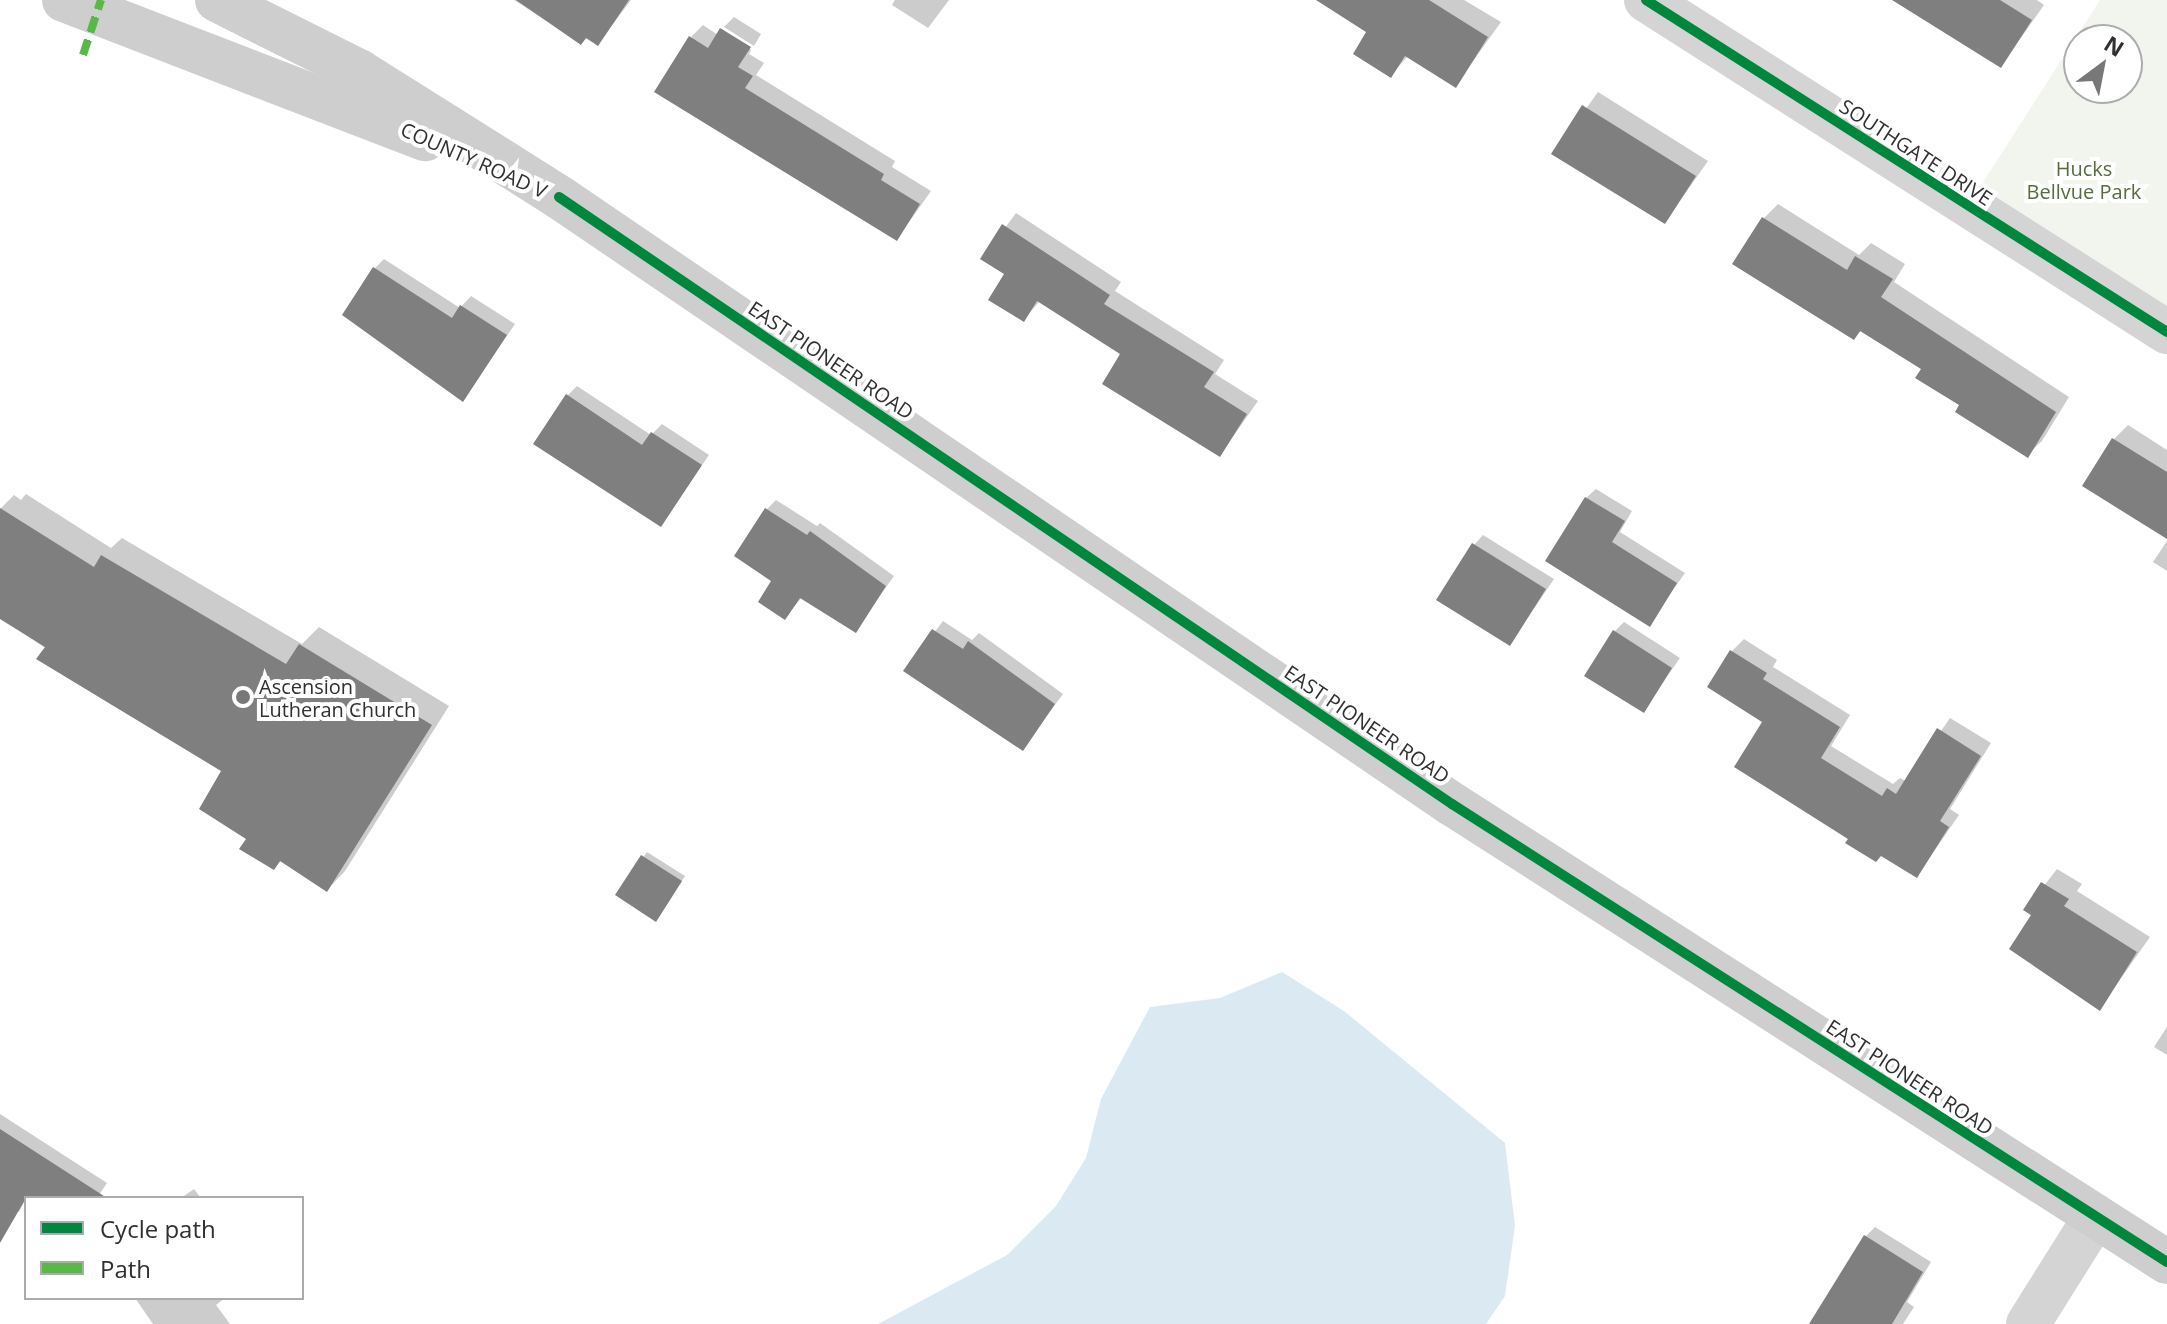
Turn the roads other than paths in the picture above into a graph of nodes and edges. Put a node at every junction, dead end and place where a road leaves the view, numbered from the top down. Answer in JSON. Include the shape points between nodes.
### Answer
{"nodes":[{"id":1,"x":64,"y":0,"type":"edge"},
{"id":2,"x":217,"y":0,"type":"edge"},
{"id":3,"x":1646,"y":0,"type":"edge"},
{"id":4,"x":559,"y":197,"type":"junction"},
{"id":5,"x":2167,"y":332,"type":"edge"},
{"id":6,"x":2095,"y":1217,"type":"junction"},
{"id":7,"x":2167,"y":1262,"type":"edge"},
{"id":8,"x":2028,"y":1324,"type":"edge"}],
"edges":[{"from":1,"to":4,"type":"main road","name":"COUNTY ROAD V","via":[[347,105]]},
{"from":2,"to":4,"type":"main road","name":"COUNTY ROAD V","via":[[359,71]]},
{"from":3,"to":5,"type":"street","name":"SOUTHGATE DRIVE"},
{"from":4,"to":6,"type":"main road","name":"EAST PIONEER ROAD","via":[[1452,804]]},
{"from":6,"to":7,"type":"main road","name":"EAST PIONEER ROAD"},
{"from":6,"to":8,"type":"street"}]}
